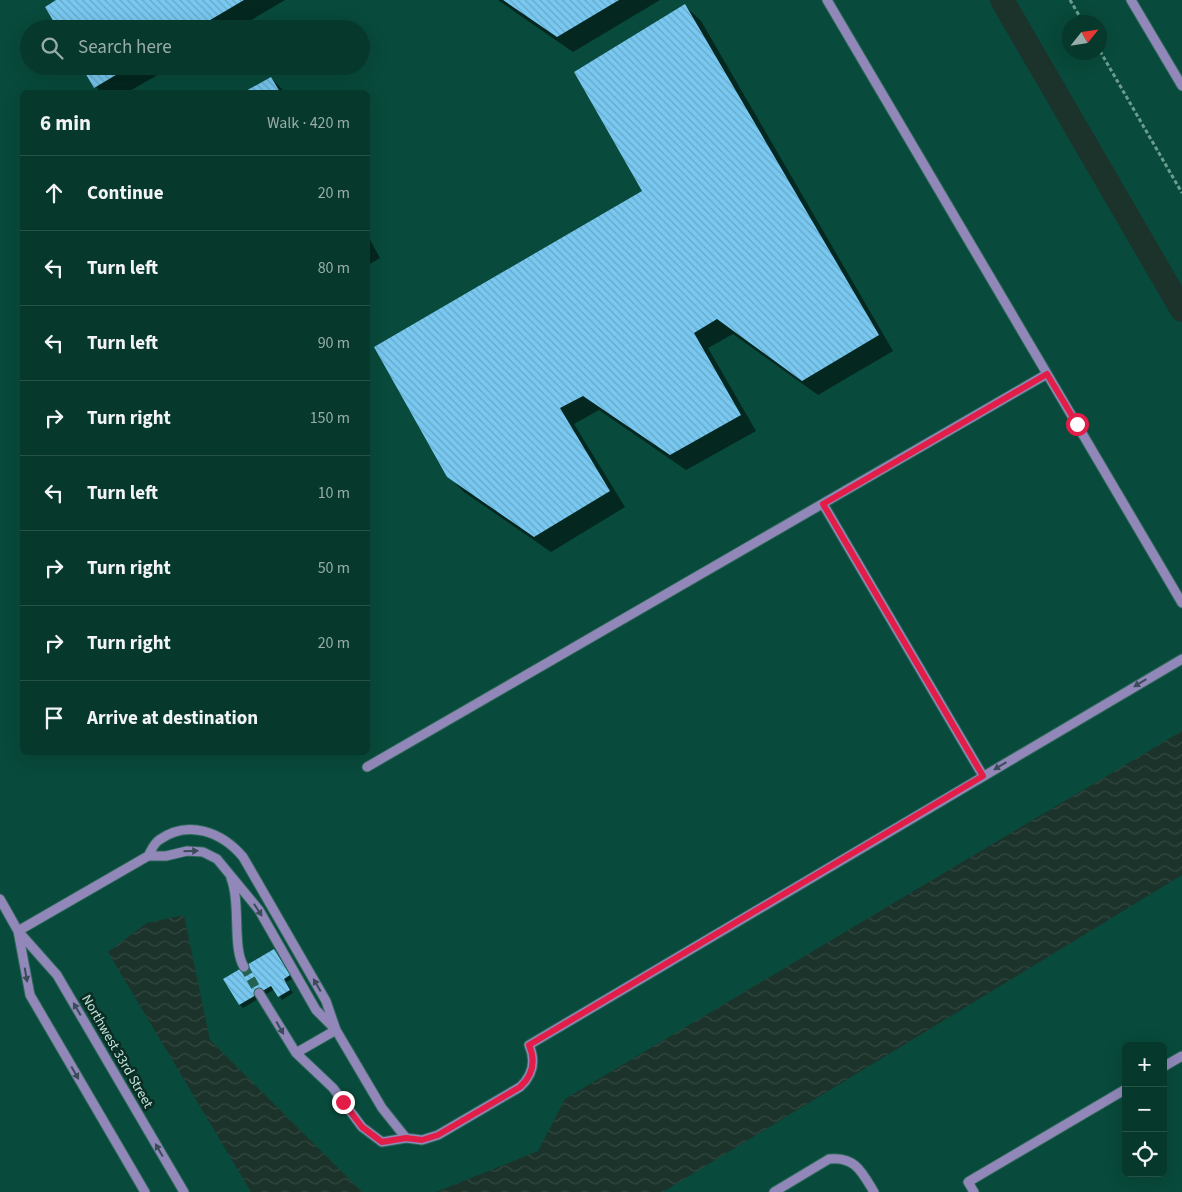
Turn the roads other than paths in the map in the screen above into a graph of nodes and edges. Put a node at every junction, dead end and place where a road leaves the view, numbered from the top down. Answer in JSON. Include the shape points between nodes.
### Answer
{"nodes":[{"id":1,"x":827,"y":0,"type":"edge"},
{"id":2,"x":1131,"y":0,"type":"edge"},
{"id":3,"x":1182,"y":86,"type":"edge"},
{"id":4,"x":1047,"y":374,"type":"junction"},
{"id":5,"x":823,"y":504,"type":"junction"},
{"id":6,"x":1182,"y":603,"type":"edge"},
{"id":7,"x":1182,"y":658,"type":"edge"},
{"id":8,"x":367,"y":767,"type":"dead end"},
{"id":9,"x":983,"y":776,"type":"junction"},
{"id":10,"x":148,"y":856,"type":"junction"},
{"id":11,"x":228,"y":871,"type":"junction"},
{"id":12,"x":0,"y":899,"type":"edge"},
{"id":13,"x":18,"y":931,"type":"junction"},
{"id":14,"x":244,"y":967,"type":"tunnel mouth"},
{"id":15,"x":259,"y":993,"type":"tunnel mouth"},
{"id":16,"x":336,"y":1030,"type":"junction"},
{"id":17,"x":296,"y":1053,"type":"junction"},
{"id":18,"x":1182,"y":1056,"type":"edge"},
{"id":19,"x":1167,"y":1065,"type":"edge"},
{"id":20,"x":1122,"y":1091,"type":"edge"},
{"id":21,"x":406,"y":1138,"type":"junction"},
{"id":22,"x":145,"y":1192,"type":"edge"},
{"id":23,"x":184,"y":1192,"type":"edge"},
{"id":24,"x":774,"y":1192,"type":"edge"},
{"id":25,"x":874,"y":1192,"type":"edge"},
{"id":26,"x":974,"y":1192,"type":"edge"}],
"edges":[{"from":1,"to":4,"type":"street"},
{"from":2,"to":3,"type":"street"},
{"from":4,"to":5,"type":"street"},
{"from":4,"to":6,"type":"street"},
{"from":5,"to":8,"type":"street"},
{"from":5,"to":9,"type":"street"},
{"from":7,"to":9,"type":"street","one_way":true},
{"from":9,"to":21,"type":"street","via":[[529,1045],[532,1070],[520,1087],[438,1135],[422,1140]]},
{"from":10,"to":11,"type":"street","one_way":true,"via":[[166,856],[186,850],[203,852],[217,859]]},
{"from":10,"to":13,"type":"street"},
{"from":16,"to":10,"type":"street","one_way":true,"via":[[326,1001],[243,857],[233,846],[208,832],[184,830],[158,841]]},
{"from":11,"to":14,"type":"street","via":[[237,900],[239,954]]},
{"from":11,"to":16,"type":"street","one_way":true,"via":[[259,910],[316,1010]]},
{"from":12,"to":13,"type":"street","name":"Northwest 33rd Street"},
{"from":13,"to":22,"type":"street","name":"Northwest 33rd Street","one_way":true,"via":[[30,995]]},
{"from":23,"to":13,"type":"street","name":"Northwest 33rd Street","one_way":true,"via":[[57,975]]},
{"from":15,"to":17,"type":"street","one_way":true},
{"from":16,"to":17,"type":"street"},
{"from":16,"to":21,"type":"street","via":[[382,1108]]},
{"from":17,"to":21,"type":"street","via":[[333,1088],[374,1138],[382,1142]]},
{"from":18,"to":19,"type":"street"},
{"from":20,"to":26,"type":"street","via":[[968,1182]]},
{"from":24,"to":25,"type":"street","via":[[829,1158],[840,1158],[856,1165]]}]}
